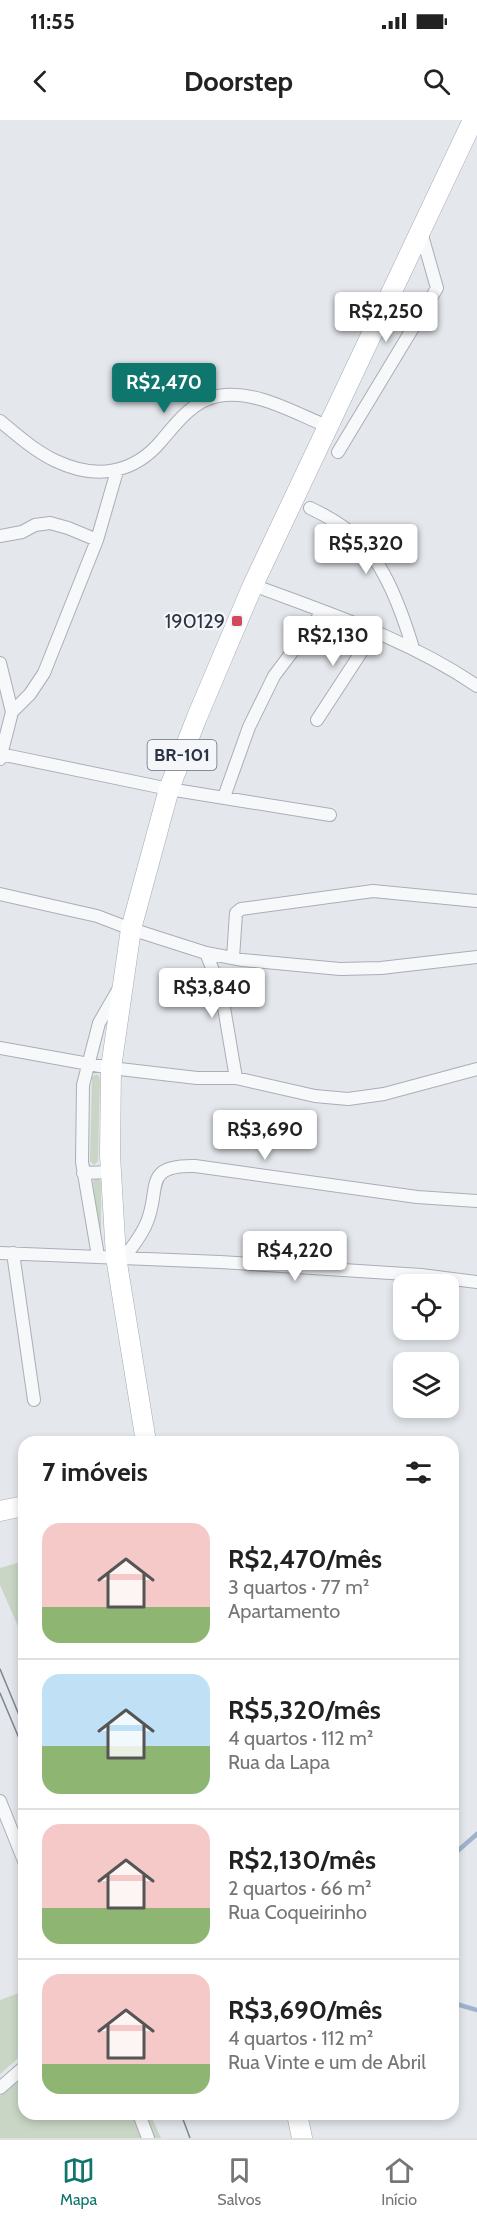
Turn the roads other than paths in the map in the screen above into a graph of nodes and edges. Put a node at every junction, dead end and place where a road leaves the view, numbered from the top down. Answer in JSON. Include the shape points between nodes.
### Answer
{"nodes":[{"id":1,"x":473,"y":120,"type":"edge"},
{"id":2,"x":421,"y":232,"type":"junction"},
{"id":3,"x":0,"y":421,"type":"edge"},
{"id":4,"x":327,"y":426,"type":"junction"},
{"id":5,"x":338,"y":452,"type":"dead end"},
{"id":6,"x":117,"y":471,"type":"junction"},
{"id":7,"x":310,"y":508,"type":"dead end"},
{"id":8,"x":0,"y":536,"type":"edge"},
{"id":9,"x":97,"y":540,"type":"junction"},
{"id":10,"x":253,"y":585,"type":"junction"},
{"id":11,"x":323,"y":611,"type":"junction"},
{"id":12,"x":375,"y":631,"type":"junction"},
{"id":13,"x":413,"y":648,"type":"junction"},
{"id":14,"x":0,"y":663,"type":"edge"},
{"id":15,"x":477,"y":686,"type":"edge"},
{"id":16,"x":12,"y":712,"type":"junction"},
{"id":17,"x":317,"y":720,"type":"dead end"},
{"id":18,"x":0,"y":756,"type":"edge"},
{"id":19,"x":169,"y":789,"type":"junction"},
{"id":20,"x":224,"y":797,"type":"junction"},
{"id":21,"x":330,"y":815,"type":"dead end"},
{"id":22,"x":0,"y":894,"type":"edge"},
{"id":23,"x":477,"y":901,"type":"edge"},
{"id":24,"x":131,"y":930,"type":"junction"},
{"id":25,"x":206,"y":953,"type":"junction"},
{"id":26,"x":477,"y":957,"type":"edge"},
{"id":27,"x":233,"y":958,"type":"junction"},
{"id":28,"x":124,"y":979,"type":"junction"},
{"id":29,"x":0,"y":1048,"type":"edge"},
{"id":30,"x":88,"y":1064,"type":"junction"},
{"id":31,"x":111,"y":1068,"type":"junction"},
{"id":32,"x":477,"y":1069,"type":"edge"},
{"id":33,"x":236,"y":1078,"type":"junction"},
{"id":34,"x":111,"y":1172,"type":"junction"},
{"id":35,"x":83,"y":1173,"type":"junction"},
{"id":36,"x":477,"y":1201,"type":"edge"},
{"id":37,"x":0,"y":1253,"type":"edge"},
{"id":38,"x":13,"y":1253,"type":"junction"},
{"id":39,"x":112,"y":1257,"type":"junction"},
{"id":40,"x":477,"y":1282,"type":"edge"},
{"id":41,"x":34,"y":1400,"type":"dead end"},
{"id":42,"x":145,"y":1436,"type":"edge"},
{"id":43,"x":18,"y":1507,"type":"edge"},
{"id":44,"x":0,"y":1511,"type":"edge"},
{"id":45,"x":0,"y":1801,"type":"edge"},
{"id":46,"x":18,"y":1846,"type":"edge"},
{"id":47,"x":18,"y":2072,"type":"edge"},
{"id":48,"x":0,"y":2088,"type":"edge"},
{"id":49,"x":141,"y":2120,"type":"edge"},
{"id":50,"x":298,"y":2120,"type":"edge"},
{"id":51,"x":148,"y":2138,"type":"edge"},
{"id":52,"x":302,"y":2138,"type":"edge"}],
"edges":[{"from":1,"to":2,"type":"main road","number":"BR-101"},
{"from":2,"to":4,"type":"main road","number":"BR-101"},
{"from":2,"to":5,"type":"street","via":[[437,288]]},
{"from":3,"to":6,"type":"street","via":[[56,461],[89,471]]},
{"from":4,"to":6,"type":"street","via":[[261,400],[233,394],[216,396],[184,414],[140,460]]},
{"from":4,"to":10,"type":"main road","number":"BR-101"},
{"from":6,"to":9,"type":"street"},
{"from":7,"to":13,"type":"street","via":[[358,538],[378,565],[404,615]]},
{"from":8,"to":9,"type":"street","via":[[50,523]]},
{"from":9,"to":16,"type":"street","via":[[44,672]]},
{"from":10,"to":11,"type":"street"},
{"from":10,"to":19,"type":"main road","number":"BR-101"},
{"from":11,"to":12,"type":"street"},
{"from":11,"to":20,"type":"street","via":[[274,676],[249,728]]},
{"from":12,"to":13,"type":"street"},
{"from":12,"to":17,"type":"street"},
{"from":13,"to":15,"type":"street"},
{"from":14,"to":16,"type":"street"},
{"from":16,"to":18,"type":"street"},
{"from":18,"to":19,"type":"street"},
{"from":19,"to":20,"type":"street"},
{"from":19,"to":24,"type":"main road","number":"BR-101"},
{"from":20,"to":21,"type":"street"},
{"from":22,"to":24,"type":"street","via":[[97,916]]},
{"from":23,"to":27,"type":"street","via":[[373,891],[241,909],[236,913]]},
{"from":24,"to":25,"type":"street"},
{"from":24,"to":28,"type":"main road","number":"BR-101"},
{"from":25,"to":27,"type":"street"},
{"from":25,"to":33,"type":"street","via":[[221,990]]},
{"from":26,"to":27,"type":"street","via":[[340,969]]},
{"from":28,"to":30,"type":"street","via":[[99,1023]]},
{"from":28,"to":31,"type":"main road","number":"BR-101"},
{"from":29,"to":30,"type":"street"},
{"from":30,"to":31,"type":"street"},
{"from":30,"to":35,"type":"street","via":[[83,1086]]},
{"from":31,"to":33,"type":"street","via":[[197,1078]]},
{"from":31,"to":34,"type":"main road","number":"BR-101"},
{"from":32,"to":33,"type":"street","via":[[384,1094],[348,1099],[315,1096]]},
{"from":34,"to":35,"type":"street"},
{"from":34,"to":39,"type":"main road","number":"BR-101"},
{"from":35,"to":39,"type":"street"},
{"from":36,"to":39,"type":"street","via":[[417,1197],[195,1166],[170,1167],[160,1174],[154,1186],[148,1220],[135,1243]]},
{"from":37,"to":38,"type":"street"},
{"from":38,"to":39,"type":"street"},
{"from":38,"to":41,"type":"street"},
{"from":39,"to":40,"type":"street","via":[[421,1275]]},
{"from":39,"to":42,"type":"main road","number":"BR-101"},
{"from":43,"to":44,"type":"main road"},
{"from":45,"to":46,"type":"street"},
{"from":47,"to":48,"type":"street"},
{"from":49,"to":51,"type":"street"},
{"from":50,"to":52,"type":"main road"}]}
